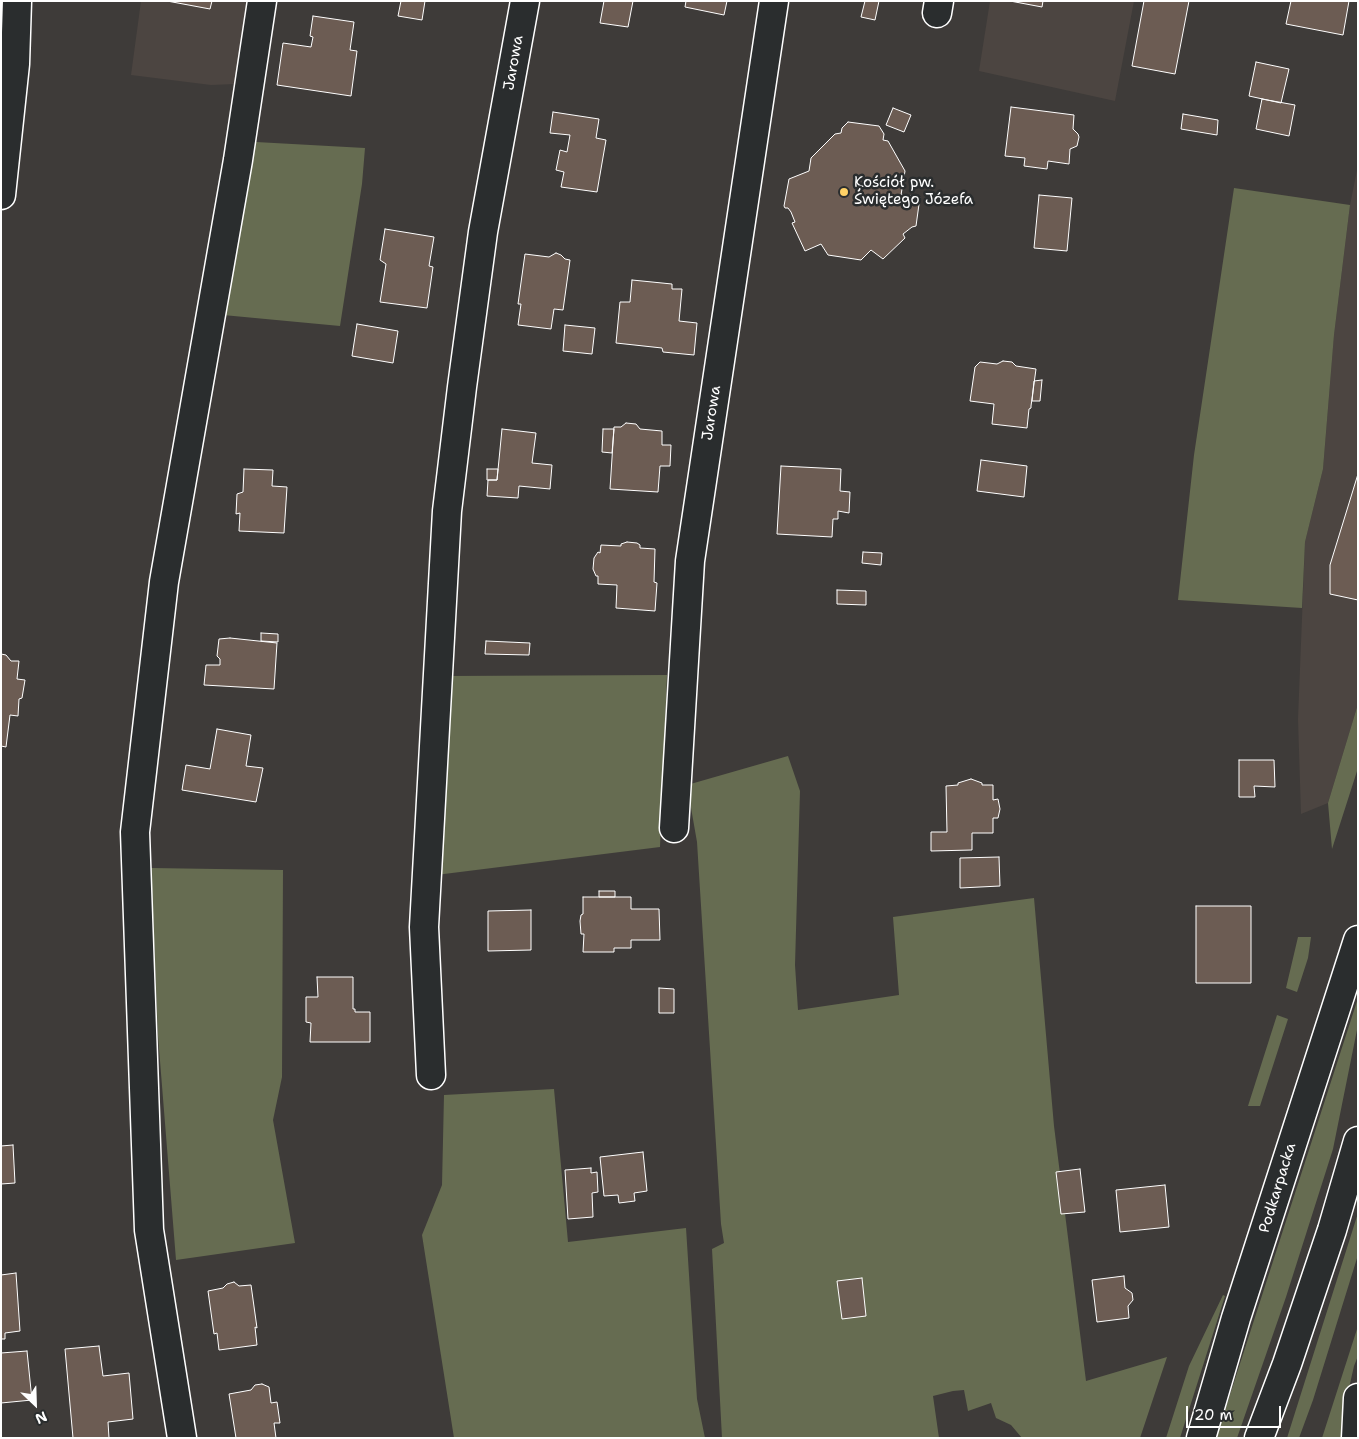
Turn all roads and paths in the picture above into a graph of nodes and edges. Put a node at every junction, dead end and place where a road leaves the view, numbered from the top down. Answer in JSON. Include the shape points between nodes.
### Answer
{"nodes":[{"id":1,"x":17,"y":1,"type":"edge"},
{"id":2,"x":262,"y":1,"type":"edge"},
{"id":3,"x":525,"y":1,"type":"edge"},
{"id":4,"x":774,"y":1,"type":"edge"},
{"id":5,"x":1,"y":195,"type":"edge"},
{"id":6,"x":674,"y":828,"type":"dead end"},
{"id":7,"x":1358,"y":940,"type":"edge"},
{"id":8,"x":431,"y":1075,"type":"dead end"},
{"id":9,"x":1358,"y":1141,"type":"edge"},
{"id":10,"x":1358,"y":1398,"type":"edge"},
{"id":11,"x":182,"y":1438,"type":"edge"},
{"id":12,"x":1201,"y":1438,"type":"edge"},
{"id":13,"x":1259,"y":1438,"type":"edge"},
{"id":14,"x":1356,"y":1438,"type":"edge"}],
"edges":[{"from":1,"to":5,"type":"main road","via":[[15,64]]},
{"from":2,"to":11,"type":"main road","via":[[164,582],[135,832],[148,1230]]},
{"from":3,"to":8,"type":"main road","name":"Jarowa","via":[[482,232],[447,511],[424,927]]},
{"from":4,"to":6,"type":"main road","name":"Jarowa","via":[[690,561]]},
{"from":7,"to":12,"type":"main road","name":"Podkarpacka","via":[[1236,1318]]},
{"from":9,"to":13,"type":"main road","via":[[1332,1230]]},
{"from":10,"to":14,"type":"main road"}]}
